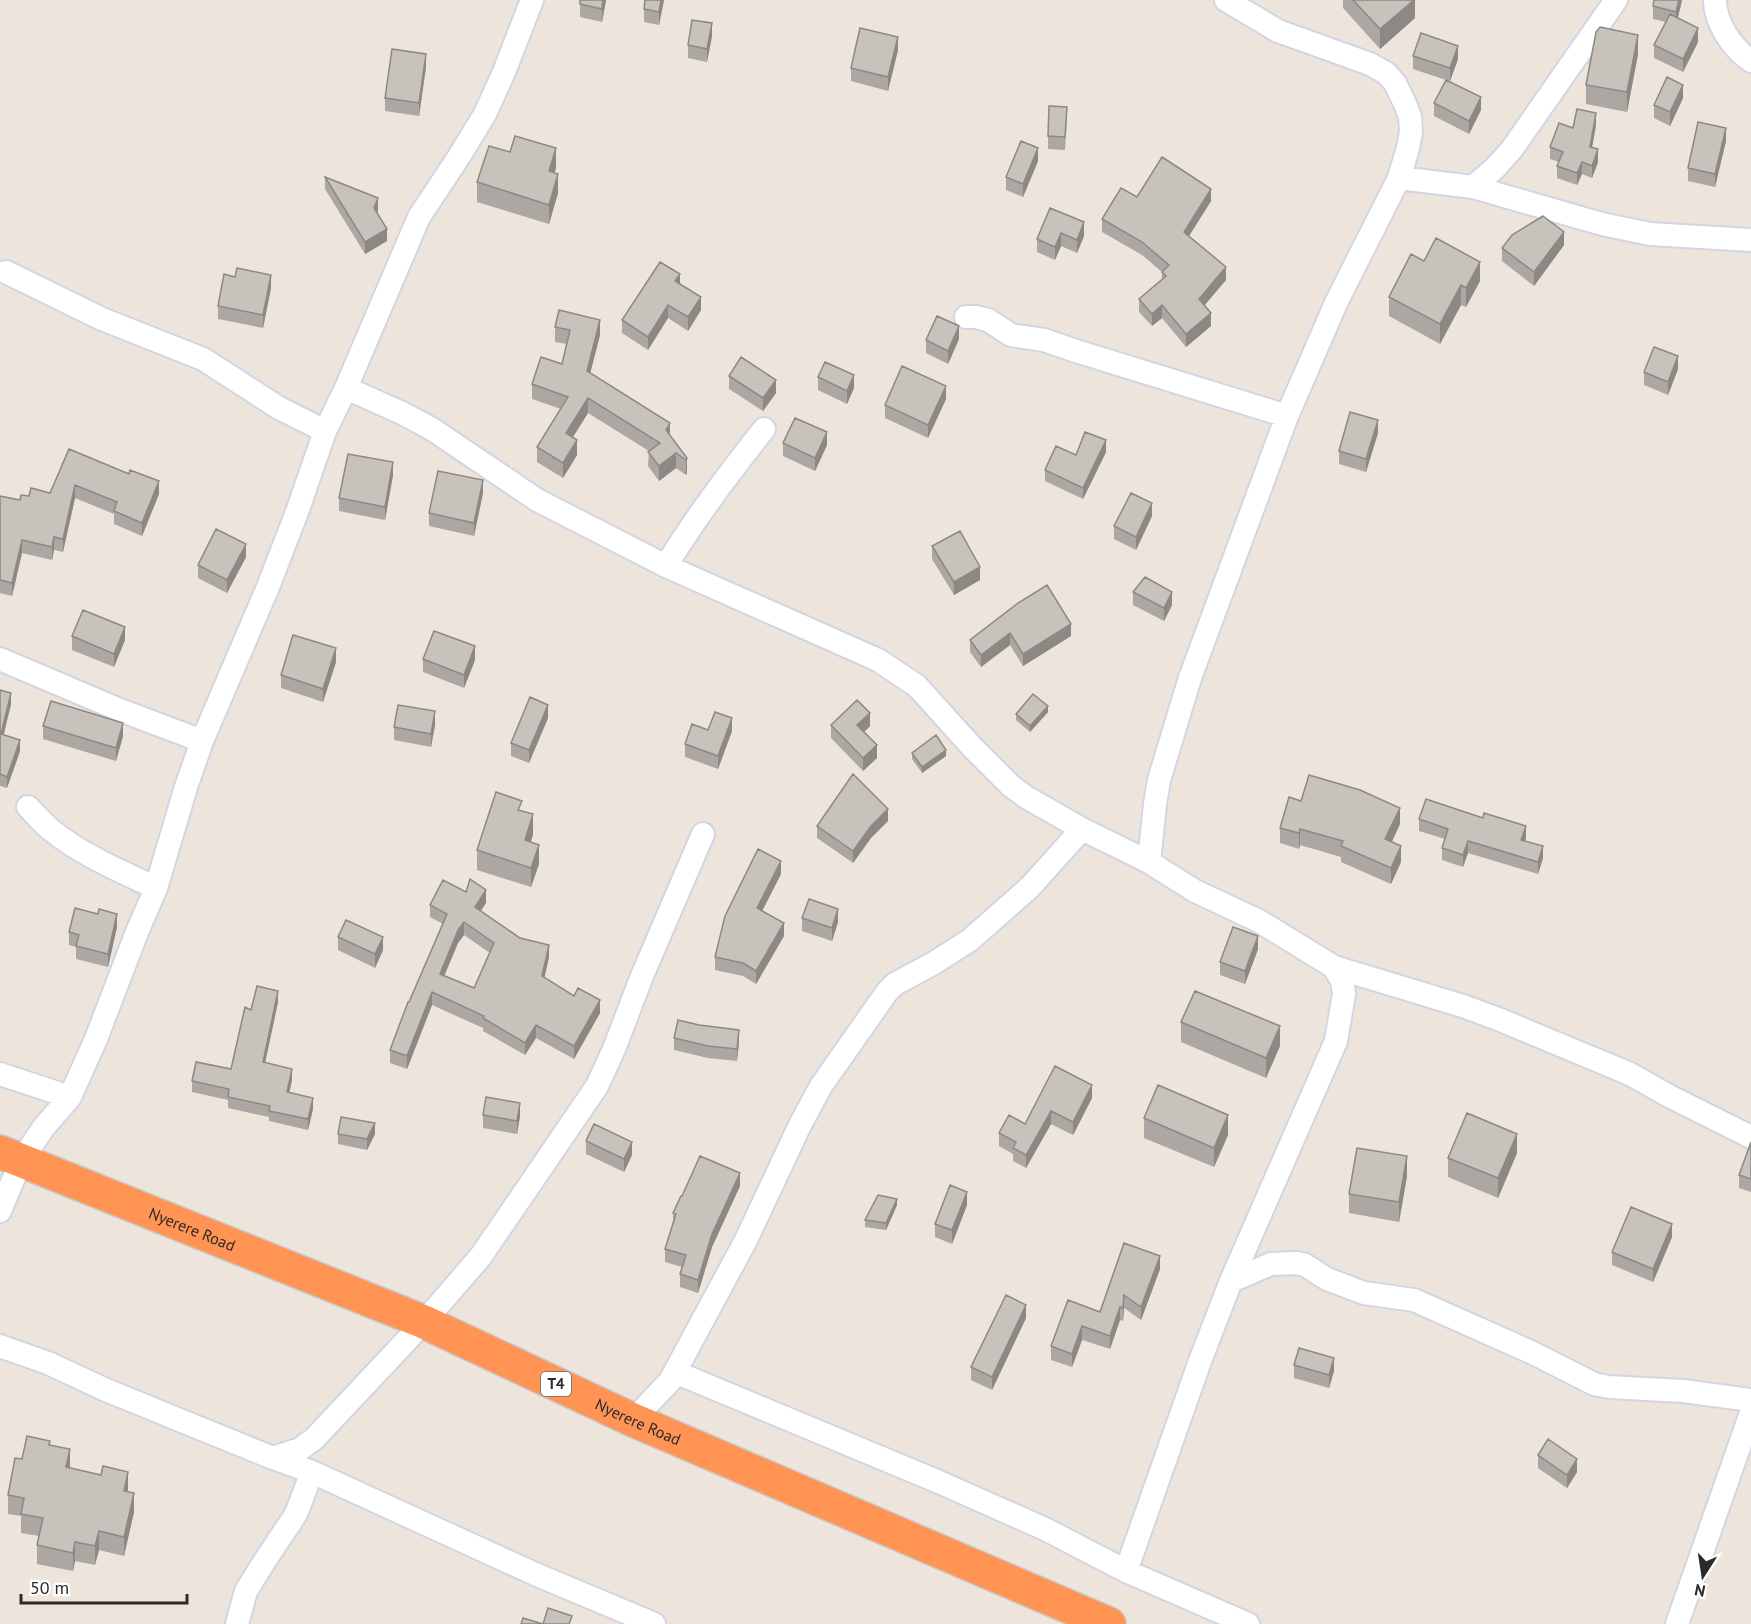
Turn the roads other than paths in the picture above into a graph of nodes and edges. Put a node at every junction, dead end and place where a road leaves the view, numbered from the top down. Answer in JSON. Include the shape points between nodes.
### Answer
{"nodes":[{"id":1,"x":532,"y":0,"type":"edge"},
{"id":2,"x":1226,"y":0,"type":"edge"},
{"id":3,"x":1616,"y":0,"type":"edge"},
{"id":4,"x":1715,"y":0,"type":"edge"},
{"id":5,"x":1751,"y":61,"type":"edge"},
{"id":6,"x":1399,"y":178,"type":"junction"},
{"id":7,"x":1473,"y":187,"type":"junction"},
{"id":8,"x":1751,"y":240,"type":"edge"},
{"id":9,"x":6,"y":272,"type":"dead end"},
{"id":10,"x":966,"y":317,"type":"dead end"},
{"id":11,"x":346,"y":388,"type":"junction"},
{"id":12,"x":1287,"y":416,"type":"junction"},
{"id":13,"x":764,"y":429,"type":"dead end"},
{"id":14,"x":325,"y":431,"type":"junction"},
{"id":15,"x":666,"y":566,"type":"junction"},
{"id":16,"x":0,"y":659,"type":"edge"},
{"id":17,"x":202,"y":741,"type":"junction"},
{"id":18,"x":28,"y":807,"type":"dead end"},
{"id":19,"x":1082,"y":829,"type":"junction"},
{"id":20,"x":703,"y":834,"type":"dead end"},
{"id":21,"x":1149,"y":862,"type":"junction"},
{"id":22,"x":156,"y":888,"type":"junction"},
{"id":23,"x":1334,"y":967,"type":"junction"},
{"id":24,"x":0,"y":1074,"type":"edge"},
{"id":25,"x":70,"y":1097,"type":"junction"},
{"id":26,"x":1751,"y":1137,"type":"edge"},
{"id":27,"x":10,"y":1157,"type":"edge"},
{"id":28,"x":0,"y":1211,"type":"edge"},
{"id":29,"x":1231,"y":1281,"type":"junction"},
{"id":30,"x":424,"y":1322,"type":"junction"},
{"id":31,"x":0,"y":1346,"type":"edge"},
{"id":32,"x":675,"y":1372,"type":"junction"},
{"id":33,"x":1751,"y":1400,"type":"edge"},
{"id":34,"x":1751,"y":1413,"type":"edge"},
{"id":35,"x":633,"y":1420,"type":"junction"},
{"id":36,"x":273,"y":1458,"type":"junction"},
{"id":37,"x":312,"y":1472,"type":"junction"},
{"id":38,"x":1126,"y":1571,"type":"junction"},
{"id":39,"x":643,"y":1622,"type":"edge"},
{"id":40,"x":237,"y":1624,"type":"edge"},
{"id":41,"x":1109,"y":1624,"type":"edge"},
{"id":42,"x":1248,"y":1624,"type":"edge"},
{"id":43,"x":1677,"y":1624,"type":"edge"}],
"edges":[{"from":1,"to":11,"type":"street","via":[[484,114],[419,217]]},
{"from":2,"to":6,"type":"street","via":[[1278,31],[1386,73],[1395,83],[1410,117],[1411,132]]},
{"from":3,"to":7,"type":"street","via":[[1512,149]]},
{"from":4,"to":5,"type":"street","via":[[1721,27]]},
{"from":6,"to":7,"type":"street"},
{"from":6,"to":12,"type":"street","via":[[1336,303]]},
{"from":7,"to":8,"type":"street","via":[[1650,234]]},
{"from":9,"to":14,"type":"street","via":[[102,319],[203,359],[279,408]]},
{"from":10,"to":12,"type":"street","via":[[988,320],[1015,336],[1044,340]]},
{"from":11,"to":14,"type":"street"},
{"from":11,"to":15,"type":"street","via":[[412,418],[537,500]]},
{"from":12,"to":21,"type":"street","via":[[1187,688],[1159,780]]},
{"from":13,"to":15,"type":"street","via":[[688,530]]},
{"from":14,"to":17,"type":"street","via":[[268,587]]},
{"from":15,"to":19,"type":"street","via":[[895,670],[917,687],[1011,786]]},
{"from":16,"to":17,"type":"street"},
{"from":17,"to":22,"type":"street"},
{"from":18,"to":22,"type":"street","via":[[75,847]]},
{"from":19,"to":21,"type":"street"},
{"from":19,"to":32,"type":"street","via":[[994,920],[970,940],[896,984],[881,1000],[821,1086],[746,1240]]},
{"from":20,"to":30,"type":"street","via":[[597,1086],[481,1256]]},
{"from":21,"to":23,"type":"street"},
{"from":22,"to":25,"type":"street"},
{"from":23,"to":26,"type":"street","via":[[1498,1019],[1630,1074]]},
{"from":23,"to":29,"type":"street","via":[[1344,994],[1336,1041]]},
{"from":24,"to":25,"type":"street"},
{"from":25,"to":27,"type":"street"},
{"from":27,"to":28,"type":"street"},
{"from":27,"to":30,"type":"highway","name":"Nyerere Road","number":"T4"},
{"from":29,"to":33,"type":"street","via":[[1271,1264],[1297,1263],[1364,1293],[1414,1300],[1594,1383]]},
{"from":29,"to":38,"type":"street"},
{"from":30,"to":35,"type":"highway","name":"Nyerere Road","number":"T4"},
{"from":30,"to":36,"type":"street","via":[[314,1439],[300,1449]]},
{"from":31,"to":36,"type":"street"},
{"from":32,"to":35,"type":"street"},
{"from":32,"to":38,"type":"street","via":[[950,1487],[1045,1529]]},
{"from":34,"to":43,"type":"street"},
{"from":35,"to":41,"type":"highway","name":"Nyerere Road","number":"T4"},
{"from":36,"to":37,"type":"street"},
{"from":37,"to":39,"type":"street"},
{"from":37,"to":40,"type":"street","via":[[296,1514],[246,1591]]},
{"from":38,"to":42,"type":"street"}]}
